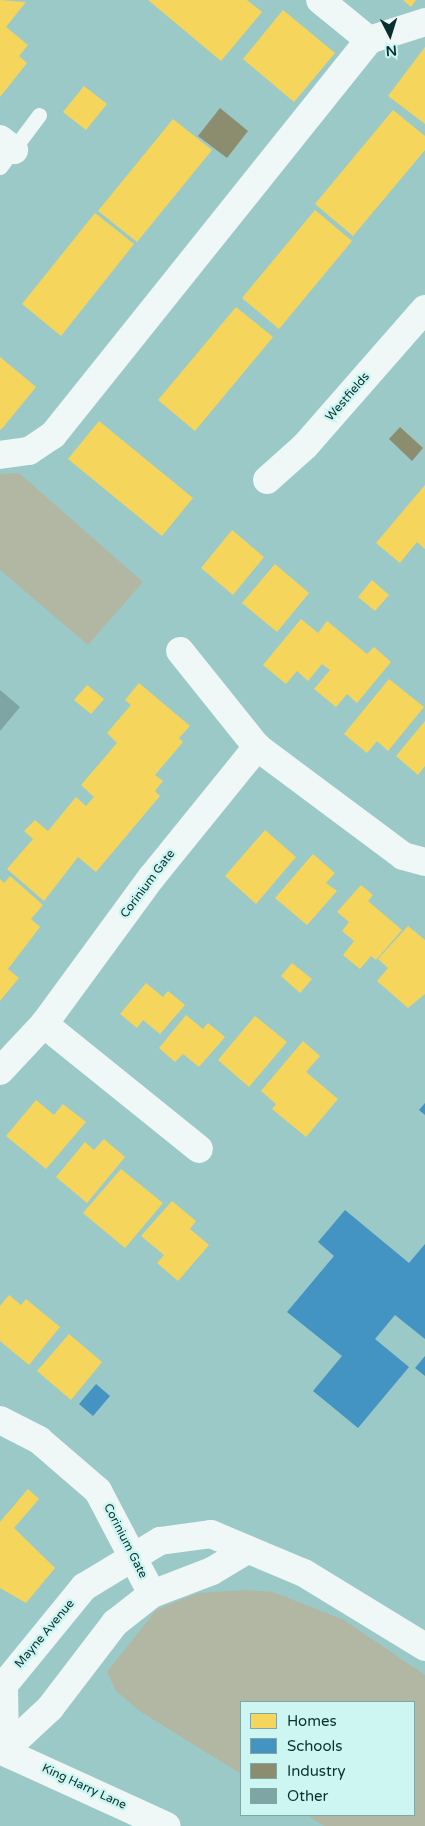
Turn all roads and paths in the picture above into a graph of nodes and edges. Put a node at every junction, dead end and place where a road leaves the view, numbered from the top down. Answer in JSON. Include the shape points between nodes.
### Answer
{"nodes":[{"id":1,"x":320,"y":0,"type":"edge"},
{"id":2,"x":425,"y":22,"type":"edge"},
{"id":3,"x":368,"y":40,"type":"junction"},
{"id":4,"x":39,"y":115,"type":"dead end"},
{"id":5,"x":5,"y":152,"type":"edge"},
{"id":6,"x":425,"y":310,"type":"edge"},
{"id":7,"x":0,"y":455,"type":"edge"},
{"id":8,"x":267,"y":480,"type":"dead end"},
{"id":9,"x":180,"y":651,"type":"dead end"},
{"id":10,"x":257,"y":747,"type":"junction"},
{"id":11,"x":425,"y":862,"type":"edge"},
{"id":12,"x":44,"y":1024,"type":"junction"},
{"id":13,"x":0,"y":1071,"type":"edge"},
{"id":14,"x":200,"y":1149,"type":"dead end"},
{"id":15,"x":0,"y":1420,"type":"edge"},
{"id":16,"x":245,"y":1551,"type":"junction"},
{"id":17,"x":133,"y":1554,"type":"junction"},
{"id":18,"x":152,"y":1594,"type":"junction"},
{"id":19,"x":425,"y":1647,"type":"edge"},
{"id":20,"x":2,"y":1750,"type":"edge"},
{"id":21,"x":167,"y":1826,"type":"edge"}],
"edges":[{"from":1,"to":3,"type":"street"},
{"from":2,"to":3,"type":"street"},
{"from":3,"to":7,"type":"street","via":[[53,435],[29,451]]},
{"from":4,"to":5,"type":"lane"},
{"from":6,"to":8,"type":"street","name":"Westfields","via":[[306,446]]},
{"from":9,"to":10,"type":"street"},
{"from":10,"to":11,"type":"street","via":[[403,856]]},
{"from":10,"to":12,"type":"street","name":"Corinium Gate","via":[[151,878]]},
{"from":12,"to":13,"type":"street","name":"Corinium Gate"},
{"from":12,"to":14,"type":"street"},
{"from":15,"to":17,"type":"street","name":"Corinium Gate","via":[[39,1440],[98,1491]]},
{"from":16,"to":17,"type":"street","name":"Mayne Avenue","via":[[211,1534],[160,1541]]},
{"from":16,"to":18,"type":"street","via":[[212,1571]]},
{"from":16,"to":19,"type":"street","name":"Mayne Avenue","via":[[304,1574]]},
{"from":17,"to":18,"type":"street","name":"Corinium Gate"},
{"from":17,"to":20,"type":"street","name":"Mayne Avenue","via":[[84,1587],[4,1685]]},
{"from":18,"to":20,"type":"street","via":[[115,1623],[50,1708]]},
{"from":20,"to":21,"type":"street","name":"King Harry Lane"}]}
